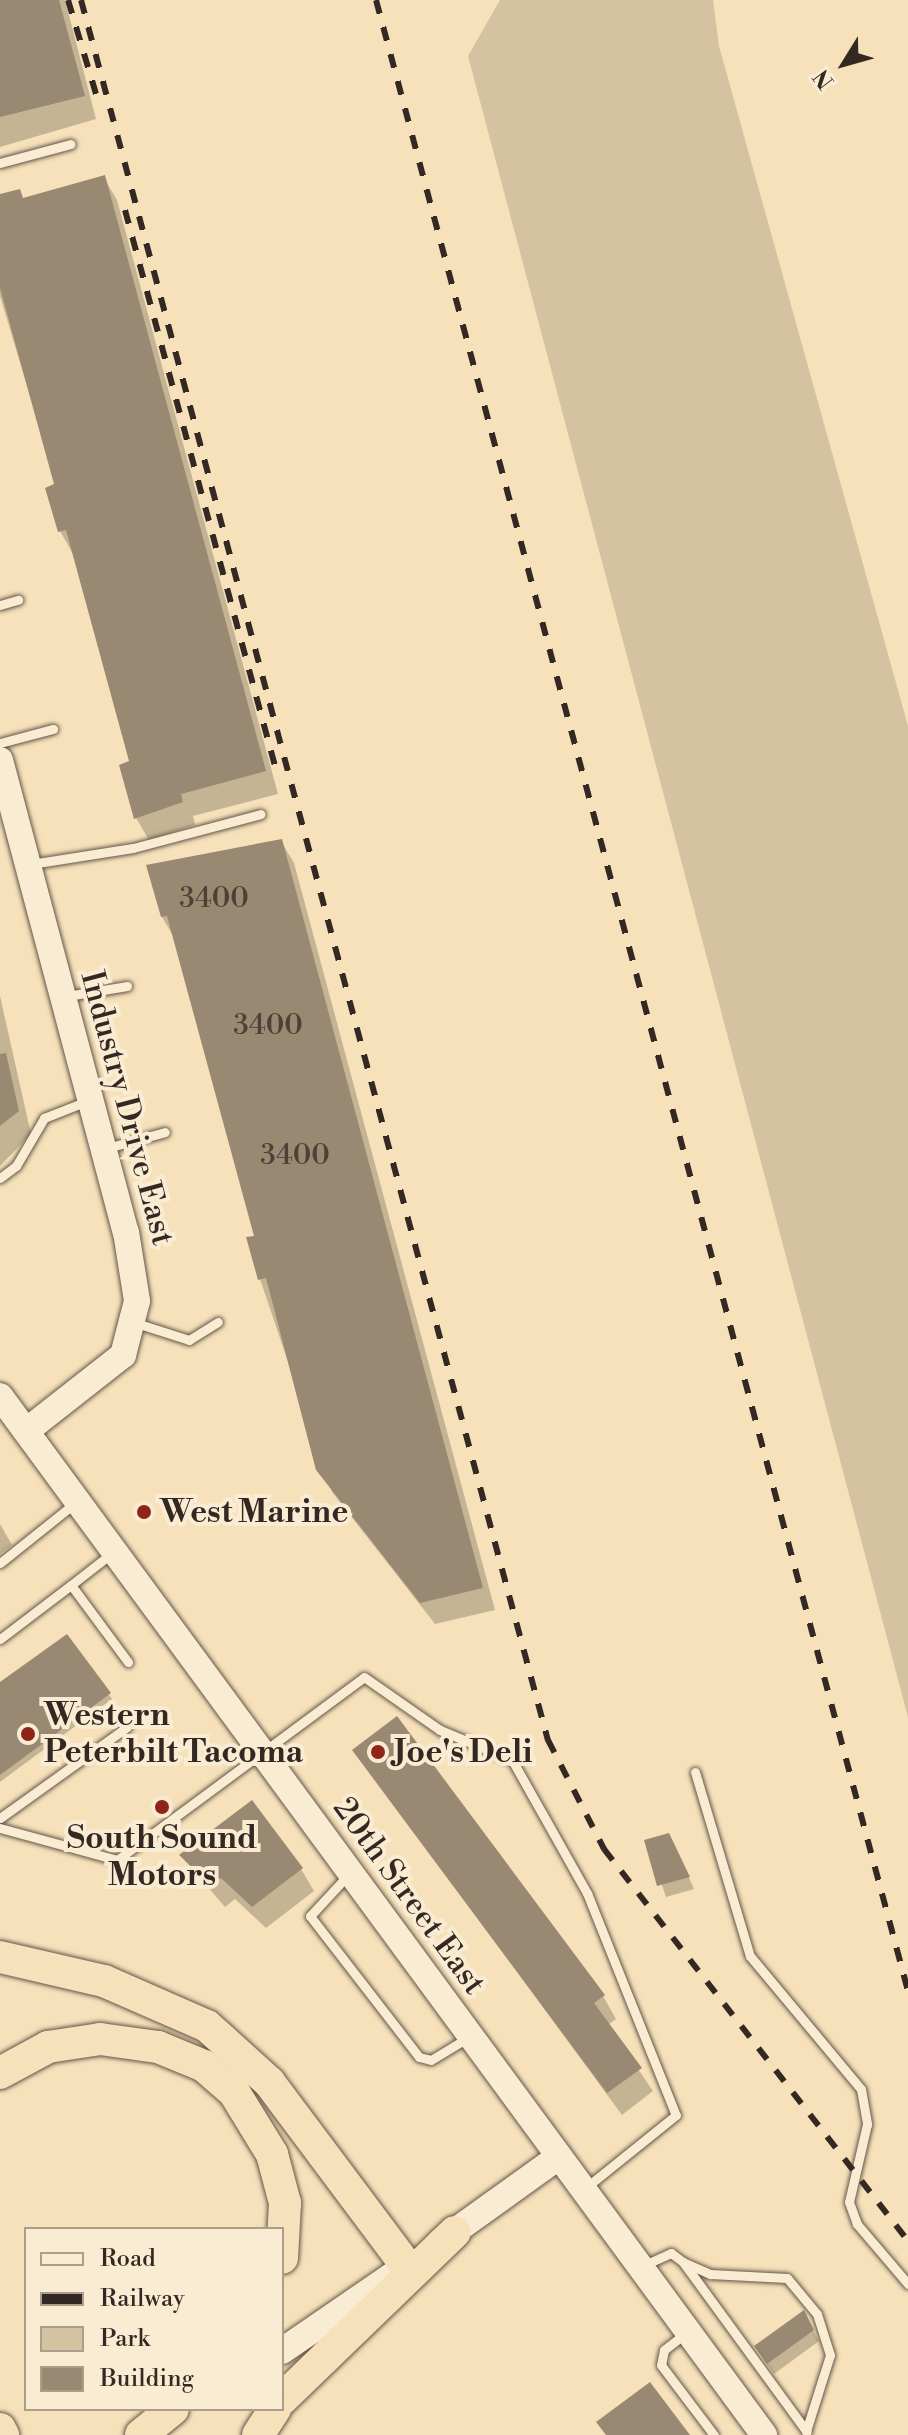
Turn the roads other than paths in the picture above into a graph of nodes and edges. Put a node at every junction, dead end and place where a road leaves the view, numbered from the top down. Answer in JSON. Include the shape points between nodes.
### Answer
{"nodes":[{"id":1,"x":71,"y":144,"type":"dead end"},
{"id":2,"x":0,"y":163,"type":"edge"},
{"id":3,"x":18,"y":600,"type":"dead end"},
{"id":4,"x":0,"y":605,"type":"edge"},
{"id":5,"x":53,"y":729,"type":"dead end"},
{"id":6,"x":0,"y":743,"type":"edge"},
{"id":7,"x":0,"y":760,"type":"edge"},
{"id":8,"x":4,"y":791,"type":"edge"},
{"id":9,"x":261,"y":814,"type":"dead end"},
{"id":10,"x":28,"y":865,"type":"junction"},
{"id":11,"x":127,"y":986,"type":"dead end"},
{"id":12,"x":63,"y":997,"type":"junction"},
{"id":13,"x":91,"y":1100,"type":"junction"},
{"id":14,"x":165,"y":1132,"type":"dead end"},
{"id":15,"x":104,"y":1149,"type":"junction"},
{"id":16,"x":0,"y":1178,"type":"edge"},
{"id":17,"x":133,"y":1322,"type":"junction"},
{"id":18,"x":218,"y":1322,"type":"dead end"},
{"id":19,"x":0,"y":1396,"type":"edge"},
{"id":20,"x":26,"y":1431,"type":"junction"},
{"id":21,"x":77,"y":1501,"type":"junction"},
{"id":22,"x":115,"y":1551,"type":"junction"},
{"id":23,"x":0,"y":1563,"type":"edge"},
{"id":24,"x":71,"y":1585,"type":"junction"},
{"id":25,"x":0,"y":1639,"type":"edge"},
{"id":26,"x":128,"y":1662,"type":"dead end"},
{"id":27,"x":127,"y":1727,"type":"dead end"},
{"id":28,"x":264,"y":1754,"type":"junction"},
{"id":29,"x":695,"y":1772,"type":"dead end"},
{"id":30,"x":0,"y":1818,"type":"edge"},
{"id":31,"x":0,"y":1828,"type":"edge"},
{"id":32,"x":351,"y":1873,"type":"junction"},
{"id":33,"x":0,"y":1957,"type":"edge"},
{"id":34,"x":469,"y":2037,"type":"junction"},
{"id":35,"x":0,"y":2073,"type":"edge"},
{"id":36,"x":557,"y":2158,"type":"junction"},
{"id":37,"x":582,"y":2191,"type":"junction"},
{"id":38,"x":284,"y":2227,"type":"edge"},
{"id":39,"x":455,"y":2232,"type":"junction"},
{"id":40,"x":683,"y":2262,"type":"junction"},
{"id":41,"x":406,"y":2265,"type":"junction"},
{"id":42,"x":639,"y":2267,"type":"junction"},
{"id":43,"x":908,"y":2284,"type":"edge"},
{"id":44,"x":687,"y":2332,"type":"junction"},
{"id":45,"x":284,"y":2350,"type":"edge"},
{"id":46,"x":284,"y":2397,"type":"edge"},
{"id":47,"x":171,"y":2411,"type":"edge"},
{"id":48,"x":190,"y":2411,"type":"edge"},
{"id":49,"x":274,"y":2411,"type":"edge"},
{"id":50,"x":0,"y":2429,"type":"edge"},
{"id":51,"x":807,"y":2433,"type":"edge"},
{"id":52,"x":3,"y":2435,"type":"edge"},
{"id":53,"x":141,"y":2435,"type":"edge"},
{"id":54,"x":152,"y":2435,"type":"edge"},
{"id":55,"x":258,"y":2435,"type":"edge"},
{"id":56,"x":714,"y":2435,"type":"edge"},
{"id":57,"x":764,"y":2435,"type":"edge"}],
"edges":[{"from":1,"to":2,"type":"lane"},
{"from":3,"to":4,"type":"lane"},
{"from":5,"to":6,"type":"lane"},
{"from":7,"to":8,"type":"main road","name":"Industry Drive East"},
{"from":8,"to":10,"type":"main road","name":"Industry Drive East"},
{"from":9,"to":10,"type":"lane","via":[[133,848]]},
{"from":10,"to":12,"type":"main road","name":"Industry Drive East"},
{"from":11,"to":12,"type":"lane"},
{"from":12,"to":13,"type":"main road","name":"Industry Drive East"},
{"from":13,"to":15,"type":"main road","name":"Industry Drive East"},
{"from":13,"to":16,"type":"lane","via":[[44,1118],[16,1166]]},
{"from":14,"to":15,"type":"lane"},
{"from":15,"to":17,"type":"main road","name":"Industry Drive East","via":[[136,1283]]},
{"from":17,"to":18,"type":"lane","via":[[189,1340]]},
{"from":17,"to":20,"type":"main road","name":"Industry Drive East","via":[[123,1355]]},
{"from":19,"to":20,"type":"main road","name":"20th Street East"},
{"from":20,"to":21,"type":"main road","name":"20th Street East"},
{"from":21,"to":22,"type":"main road","name":"20th Street East"},
{"from":21,"to":23,"type":"lane"},
{"from":22,"to":24,"type":"lane"},
{"from":22,"to":28,"type":"main road","name":"20th Street East"},
{"from":24,"to":25,"type":"lane"},
{"from":24,"to":26,"type":"lane"},
{"from":27,"to":30,"type":"lane"},
{"from":28,"to":31,"type":"lane","via":[[117,1860]]},
{"from":28,"to":32,"type":"main road","name":"20th Street East"},
{"from":28,"to":37,"type":"lane","via":[[364,1677],[440,1730],[512,1760],[587,1893],[676,2115]]},
{"from":29,"to":43,"type":"lane","via":[[750,1956],[861,2089],[868,2111],[850,2184],[851,2213]]},
{"from":32,"to":34,"type":"main road","name":"20th Street East"},
{"from":32,"to":34,"type":"lane","via":[[310,1916],[419,2057],[431,2060]]},
{"from":33,"to":41,"type":"highway","via":[[104,1981],[207,2026],[269,2082]]},
{"from":34,"to":36,"type":"main road","name":"20th Street East"},
{"from":35,"to":38,"type":"highway","via":[[48,2047],[100,2039],[158,2047],[204,2066],[234,2092],[272,2154],[285,2203]]},
{"from":36,"to":37,"type":"main road","name":"20th Street East"},
{"from":36,"to":39,"type":"main road"},
{"from":37,"to":42,"type":"main road","name":"20th Street East"},
{"from":39,"to":41,"type":"main road"},
{"from":39,"to":46,"type":"highway"},
{"from":40,"to":42,"type":"lane","via":[[671,2253]]},
{"from":40,"to":51,"type":"lane"},
{"from":40,"to":51,"type":"lane","via":[[710,2274],[787,2278],[817,2314],[830,2355]]},
{"from":41,"to":45,"type":"main road"},
{"from":42,"to":44,"type":"main road","name":"20th Street East"},
{"from":44,"to":56,"type":"lane","via":[[664,2350],[661,2365]]},
{"from":44,"to":57,"type":"main road","name":"20th Street East"},
{"from":47,"to":53,"type":"highway"},
{"from":48,"to":54,"type":"main road"},
{"from":49,"to":55,"type":"highway"},
{"from":50,"to":52,"type":"highway"}]}
